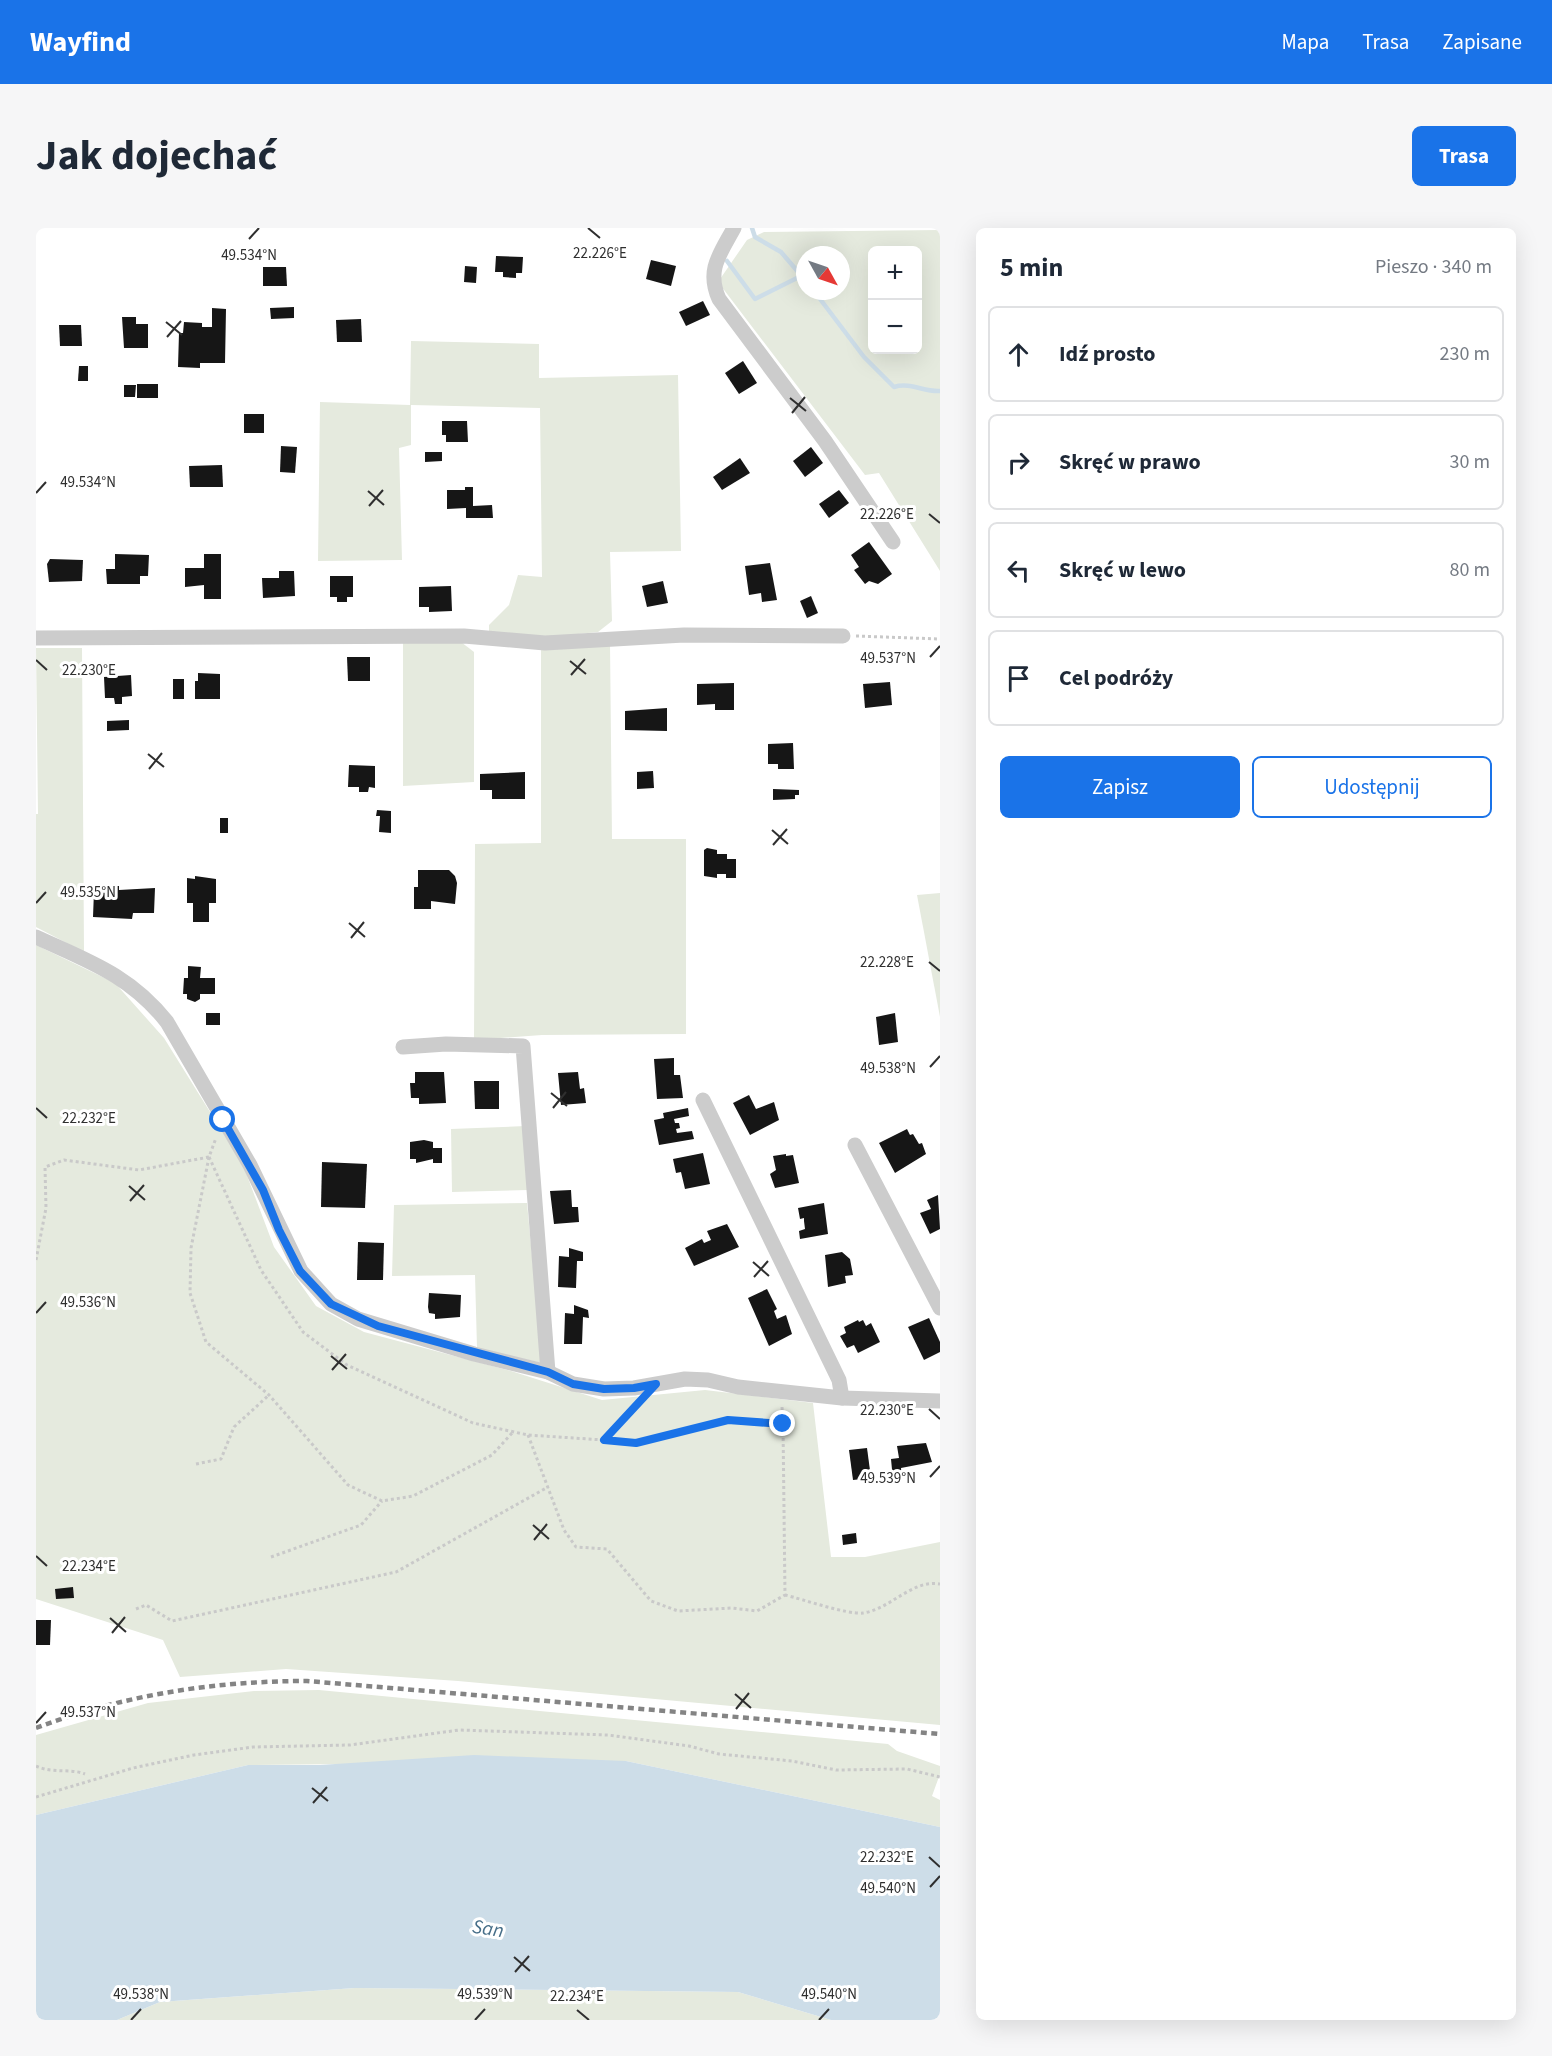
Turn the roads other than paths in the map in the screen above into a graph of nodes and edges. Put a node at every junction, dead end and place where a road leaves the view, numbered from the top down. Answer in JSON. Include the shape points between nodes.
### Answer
{"nodes":[{"id":1,"x":734,"y":228,"type":"edge"},
{"id":2,"x":893,"y":542,"type":"dead end"},
{"id":3,"x":843,"y":636,"type":"road end"},
{"id":4,"x":36,"y":638,"type":"edge"},
{"id":5,"x":36,"y":937,"type":"edge"},
{"id":6,"x":403,"y":1047,"type":"dead end"},
{"id":7,"x":703,"y":1100,"type":"dead end"},
{"id":8,"x":855,"y":1145,"type":"dead end"},
{"id":9,"x":940,"y":1308,"type":"edge"},
{"id":10,"x":548,"y":1372,"type":"junction"},
{"id":11,"x":842,"y":1398,"type":"junction"},
{"id":12,"x":940,"y":1401,"type":"edge"}],
"edges":[{"from":1,"to":2,"type":"street","via":[[715,264],[713,285],[719,300],[831,449]]},
{"from":3,"to":4,"type":"street","via":[[684,634],[545,643],[464,636]]},
{"from":5,"to":10,"type":"street","via":[[105,969],[150,1000],[167,1022],[263,1190],[300,1271],[331,1304],[378,1326]]},
{"from":6,"to":10,"type":"street","via":[[523,1047]]},
{"from":7,"to":11,"type":"street","via":[[839,1380]]},
{"from":8,"to":9,"type":"street"},
{"from":10,"to":11,"type":"street","via":[[573,1384],[604,1389],[708,1380]]},
{"from":11,"to":12,"type":"street"}]}
